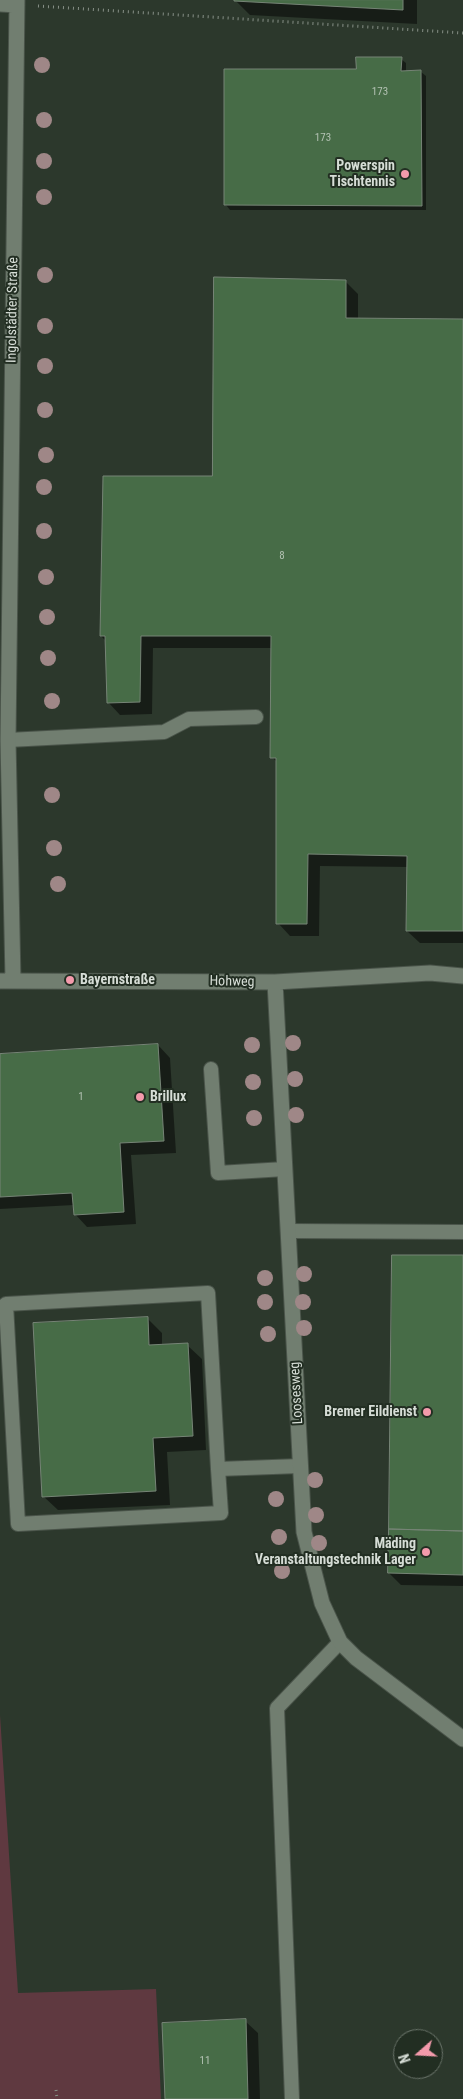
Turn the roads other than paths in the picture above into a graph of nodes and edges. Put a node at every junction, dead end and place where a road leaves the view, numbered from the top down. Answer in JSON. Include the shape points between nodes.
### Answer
{"nodes":[{"id":1,"x":17,"y":2,"type":"edge"},
{"id":2,"x":0,"y":4,"type":"edge"},
{"id":3,"x":256,"y":717,"type":"dead end"},
{"id":4,"x":8,"y":740,"type":"junction"},
{"id":5,"x":463,"y":976,"type":"edge"},
{"id":6,"x":7,"y":981,"type":"edge"},
{"id":7,"x":276,"y":982,"type":"junction"},
{"id":8,"x":211,"y":1069,"type":"dead end"},
{"id":9,"x":285,"y":1169,"type":"junction"},
{"id":10,"x":288,"y":1232,"type":"junction"},
{"id":11,"x":463,"y":1232,"type":"edge"},
{"id":12,"x":300,"y":1466,"type":"junction"},
{"id":13,"x":218,"y":1469,"type":"junction"},
{"id":14,"x":340,"y":1642,"type":"junction"},
{"id":15,"x":463,"y":1739,"type":"edge"},
{"id":16,"x":292,"y":2099,"type":"edge"}],
"edges":[{"from":1,"to":2,"type":"street"},
{"from":1,"to":4,"type":"street","name":"Ingolstädter Straße"},
{"from":3,"to":4,"type":"lane","via":[[189,719],[164,732]]},
{"from":4,"to":6,"type":"street","name":"Ingolstädter Straße"},
{"from":5,"to":7,"type":"street","name":"Hohweg","via":[[430,973]]},
{"from":6,"to":7,"type":"street","name":"Hohweg"},
{"from":7,"to":9,"type":"street","name":"Loosesweg"},
{"from":8,"to":9,"type":"lane","via":[[218,1173]]},
{"from":9,"to":10,"type":"street","name":"Loosesweg"},
{"from":10,"to":11,"type":"lane"},
{"from":10,"to":12,"type":"street","name":"Loosesweg"},
{"from":12,"to":13,"type":"lane"},
{"from":12,"to":14,"type":"street","name":"Loosesweg","via":[[304,1532],[322,1603]]},
{"from":13,"to":13,"type":"lane","via":[[221,1513],[18,1524],[6,1304],[208,1293]]},
{"from":14,"to":15,"type":"street","name":"Loosesweg","via":[[356,1658]]},
{"from":14,"to":16,"type":"lane","via":[[277,1708]]}]}
